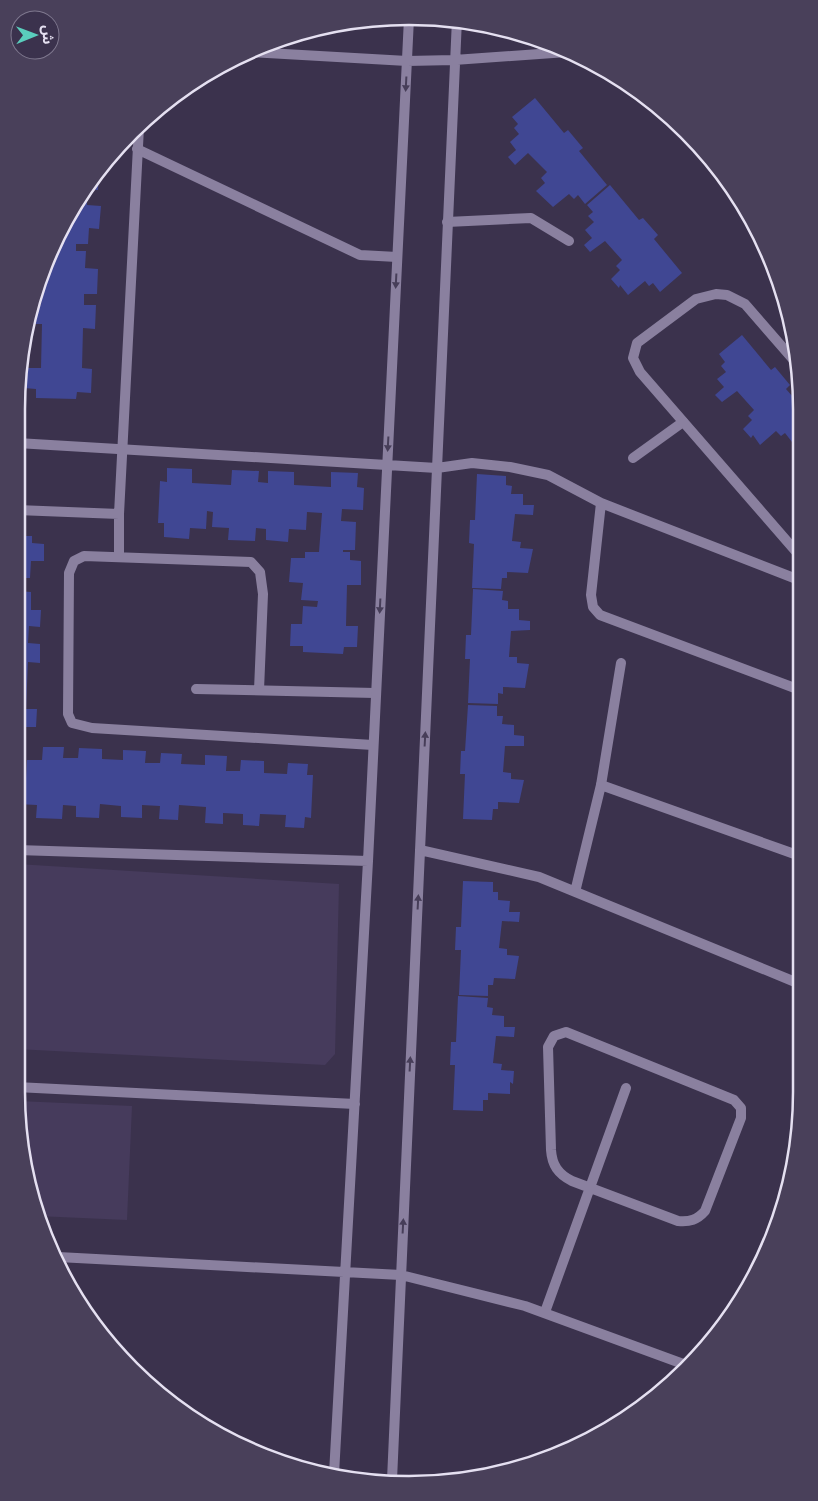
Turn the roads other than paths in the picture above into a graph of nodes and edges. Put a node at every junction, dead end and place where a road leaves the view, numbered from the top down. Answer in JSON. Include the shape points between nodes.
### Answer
{"nodes":[{"id":1,"x":409,"y":25,"type":"edge"},
{"id":2,"x":456,"y":28,"type":"edge"},
{"id":3,"x":265,"y":53,"type":"edge"},
{"id":4,"x":553,"y":53,"type":"edge"},
{"id":5,"x":454,"y":60,"type":"junction"},
{"id":6,"x":407,"y":61,"type":"junction"},
{"id":7,"x":139,"y":136,"type":"edge"},
{"id":8,"x":138,"y":149,"type":"junction"},
{"id":9,"x":447,"y":222,"type":"junction"},
{"id":10,"x":569,"y":241,"type":"dead end"},
{"id":11,"x":397,"y":257,"type":"junction"},
{"id":12,"x":789,"y":355,"type":"edge"},
{"id":13,"x":683,"y":422,"type":"junction"},
{"id":14,"x":25,"y":443,"type":"edge"},
{"id":15,"x":123,"y":449,"type":"junction"},
{"id":16,"x":632,"y":458,"type":"dead end"},
{"id":17,"x":387,"y":465,"type":"junction"},
{"id":18,"x":437,"y":468,"type":"junction"},
{"id":19,"x":601,"y":503,"type":"junction"},
{"id":20,"x":25,"y":510,"type":"edge"},
{"id":21,"x":119,"y":514,"type":"junction"},
{"id":22,"x":793,"y":548,"type":"edge"},
{"id":23,"x":119,"y":557,"type":"junction"},
{"id":24,"x":793,"y":578,"type":"edge"},
{"id":25,"x":621,"y":663,"type":"dead end"},
{"id":26,"x":793,"y":687,"type":"edge"},
{"id":27,"x":196,"y":689,"type":"dead end"},
{"id":28,"x":259,"y":690,"type":"junction"},
{"id":29,"x":375,"y":693,"type":"junction"},
{"id":30,"x":373,"y":745,"type":"junction"},
{"id":31,"x":601,"y":785,"type":"junction"},
{"id":32,"x":25,"y":850,"type":"edge"},
{"id":33,"x":420,"y":850,"type":"junction"},
{"id":34,"x":793,"y":854,"type":"edge"},
{"id":35,"x":368,"y":861,"type":"junction"},
{"id":36,"x":576,"y":892,"type":"junction"},
{"id":37,"x":793,"y":981,"type":"edge"},
{"id":38,"x":25,"y":1087,"type":"edge"},
{"id":39,"x":626,"y":1088,"type":"dead end"},
{"id":40,"x":355,"y":1104,"type":"junction"},
{"id":41,"x":590,"y":1189,"type":"junction"},
{"id":42,"x":63,"y":1257,"type":"edge"},
{"id":43,"x":346,"y":1272,"type":"junction"},
{"id":44,"x":401,"y":1275,"type":"junction"},
{"id":45,"x":545,"y":1312,"type":"junction"},
{"id":46,"x":682,"y":1363,"type":"edge"},
{"id":47,"x":334,"y":1469,"type":"edge"},
{"id":48,"x":392,"y":1475,"type":"edge"}],
"edges":[{"from":1,"to":6,"type":"street"},
{"from":2,"to":5,"type":"street"},
{"from":3,"to":6,"type":"street"},
{"from":4,"to":5,"type":"street"},
{"from":5,"to":6,"type":"street"},
{"from":5,"to":9,"type":"street"},
{"from":6,"to":11,"type":"street","one_way":true},
{"from":7,"to":8,"type":"street"},
{"from":8,"to":11,"type":"street","via":[[360,255]]},
{"from":8,"to":15,"type":"street"},
{"from":9,"to":10,"type":"street","via":[[531,218]]},
{"from":9,"to":18,"type":"street"},
{"from":11,"to":17,"type":"street","one_way":true},
{"from":12,"to":13,"type":"street","via":[[736,298],[716,294],[696,299],[633,350],[635,366]]},
{"from":13,"to":16,"type":"street"},
{"from":13,"to":22,"type":"street"},
{"from":14,"to":15,"type":"street"},
{"from":15,"to":17,"type":"street"},
{"from":15,"to":21,"type":"street"},
{"from":17,"to":18,"type":"street"},
{"from":17,"to":29,"type":"street","one_way":true},
{"from":18,"to":19,"type":"street","via":[[472,463],[510,467],[548,476]]},
{"from":33,"to":18,"type":"street","one_way":true},
{"from":19,"to":24,"type":"street"},
{"from":19,"to":26,"type":"street","via":[[591,595],[593,607],[600,615]]},
{"from":20,"to":21,"type":"street"},
{"from":21,"to":23,"type":"street"},
{"from":23,"to":28,"type":"street","via":[[251,562],[260,572],[262,594]]},
{"from":23,"to":30,"type":"street","via":[[84,556],[74,561],[69,573],[68,714],[72,723],[92,728]]},
{"from":25,"to":31,"type":"street"},
{"from":27,"to":28,"type":"street"},
{"from":28,"to":29,"type":"street"},
{"from":29,"to":30,"type":"street"},
{"from":30,"to":35,"type":"street"},
{"from":31,"to":34,"type":"street"},
{"from":31,"to":36,"type":"street"},
{"from":32,"to":35,"type":"street"},
{"from":33,"to":36,"type":"street","via":[[539,877]]},
{"from":44,"to":33,"type":"street","one_way":true},
{"from":35,"to":40,"type":"street"},
{"from":36,"to":37,"type":"street"},
{"from":38,"to":40,"type":"street"},
{"from":39,"to":41,"type":"street"},
{"from":40,"to":43,"type":"street"},
{"from":41,"to":41,"type":"street","via":[[678,1221],[693,1220],[705,1211],[741,1118],[741,1108],[734,1100],[572,1034],[554,1036],[548,1047],[552,1158],[565,1177]]},
{"from":41,"to":45,"type":"street"},
{"from":42,"to":43,"type":"street"},
{"from":43,"to":44,"type":"street"},
{"from":43,"to":47,"type":"street"},
{"from":44,"to":45,"type":"street","via":[[482,1293]]},
{"from":44,"to":48,"type":"street"},
{"from":45,"to":46,"type":"street"}]}
